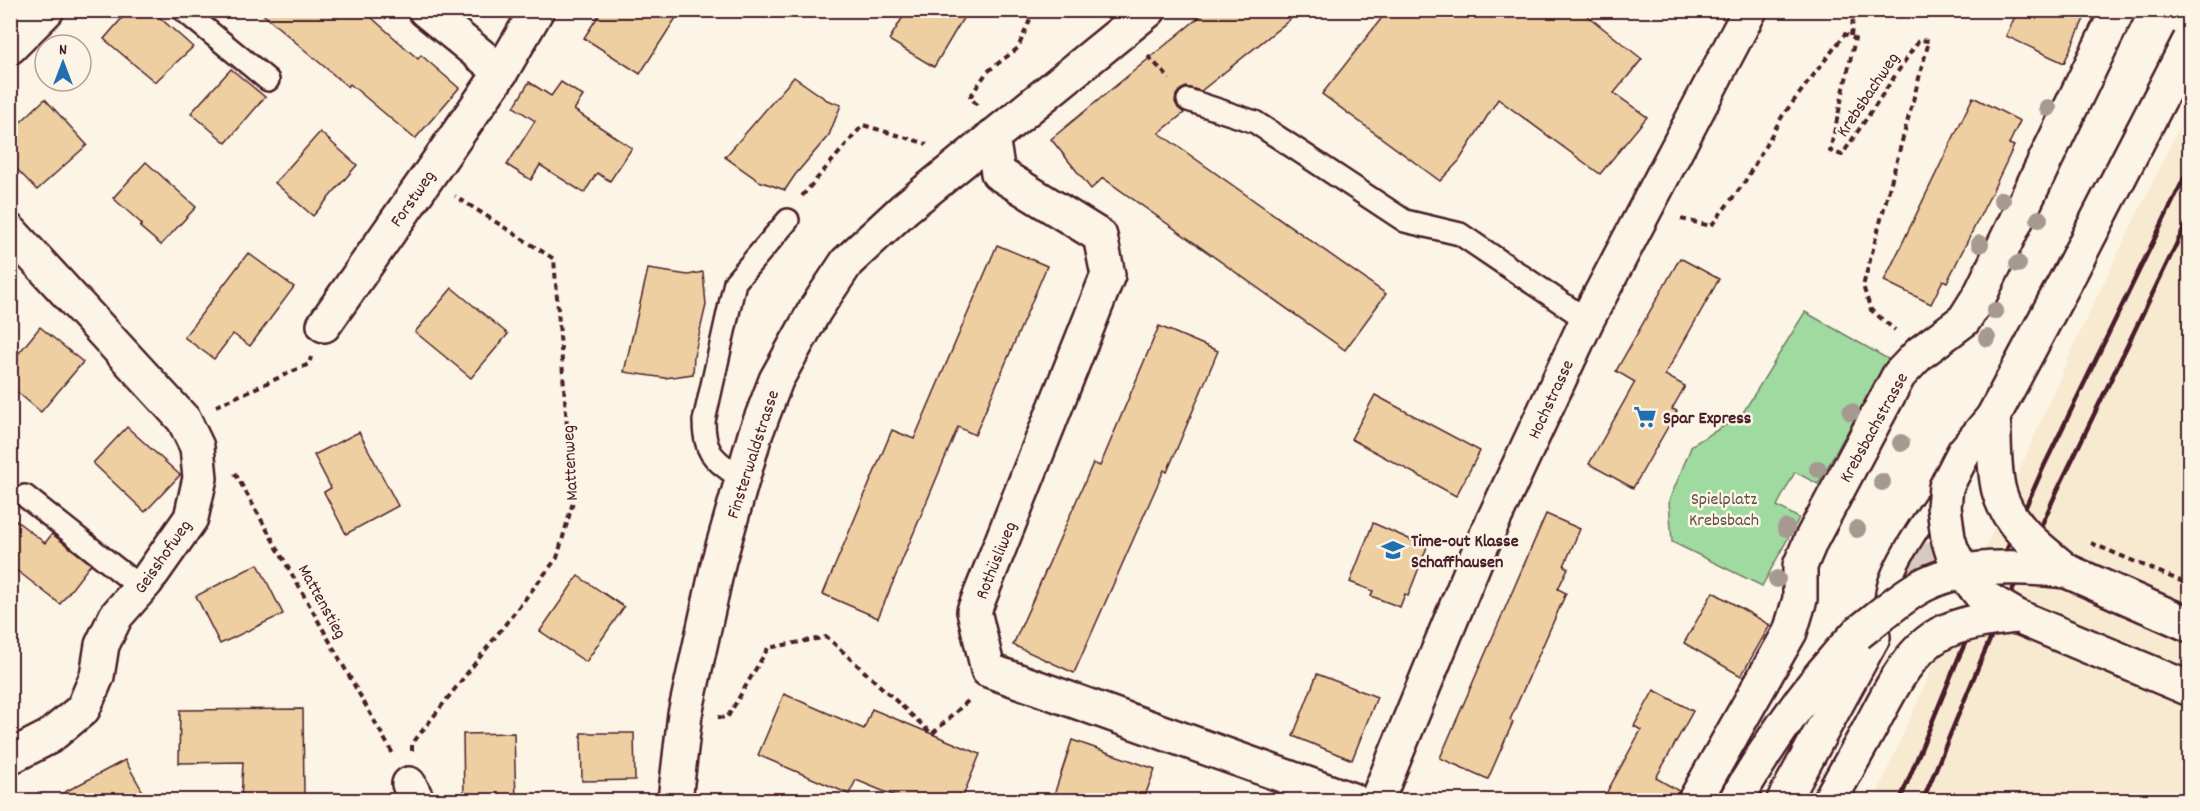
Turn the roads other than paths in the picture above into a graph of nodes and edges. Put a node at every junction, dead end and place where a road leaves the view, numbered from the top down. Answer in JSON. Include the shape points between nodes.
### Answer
{"nodes":[{"id":1,"x":183,"y":10,"type":"edge"},
{"id":2,"x":425,"y":10,"type":"edge"},
{"id":3,"x":537,"y":10,"type":"edge"},
{"id":4,"x":1750,"y":10,"type":"edge"},
{"id":5,"x":2118,"y":10,"type":"edge"},
{"id":6,"x":36,"y":14,"type":"edge"},
{"id":7,"x":1138,"y":20,"type":"edge"},
{"id":8,"x":2190,"y":40,"type":"edge"},
{"id":9,"x":10,"y":47,"type":"edge"},
{"id":10,"x":501,"y":72,"type":"junction"},
{"id":11,"x":268,"y":80,"type":"dead end"},
{"id":12,"x":1188,"y":100,"type":"road end"},
{"id":13,"x":980,"y":147,"type":"junction"},
{"id":14,"x":788,"y":220,"type":"road end"},
{"id":15,"x":10,"y":231,"type":"edge"},
{"id":16,"x":1587,"y":320,"type":"junction"},
{"id":17,"x":324,"y":325,"type":"road end"},
{"id":18,"x":1993,"y":417,"type":"junction"},
{"id":19,"x":742,"y":480,"type":"junction"},
{"id":20,"x":1946,"y":487,"type":"junction"},
{"id":21,"x":25,"y":496,"type":"dead end"},
{"id":22,"x":2067,"y":571,"type":"junction"},
{"id":23,"x":1963,"y":572,"type":"junction"},
{"id":24,"x":141,"y":588,"type":"junction"},
{"id":25,"x":2016,"y":616,"type":"junction"},
{"id":26,"x":1880,"y":624,"type":"junction"},
{"id":27,"x":2190,"y":625,"type":"edge"},
{"id":28,"x":2190,"y":689,"type":"edge"},
{"id":29,"x":10,"y":757,"type":"edge"},
{"id":30,"x":675,"y":801,"type":"edge"},
{"id":31,"x":1352,"y":801,"type":"edge"},
{"id":32,"x":1377,"y":801,"type":"edge"},
{"id":33,"x":1695,"y":801,"type":"edge"},
{"id":34,"x":1736,"y":801,"type":"edge"},
{"id":35,"x":1784,"y":801,"type":"edge"},
{"id":36,"x":1830,"y":801,"type":"edge"}],
"edges":[{"from":1,"to":11,"type":"lane"},
{"from":2,"to":10,"type":"main road"},
{"from":3,"to":10,"type":"main road","name":"Forstweg"},
{"from":4,"to":16,"type":"main road","name":"Hochstrasse"},
{"from":5,"to":33,"type":"main road","name":"Krebsbachstrasse","via":[[1981,293],[1964,320],[1920,352],[1899,375],[1810,540],[1800,566],[1800,599],[1790,632]]},
{"from":6,"to":9,"type":"main road"},
{"from":7,"to":13,"type":"main road","name":"Finsterwaldstrasse"},
{"from":8,"to":18,"type":"main road","bridge":true},
{"from":10,"to":17,"type":"main road","name":"Forstweg"},
{"from":12,"to":16,"type":"lane","via":[[1255,123],[1404,221],[1460,234]]},
{"from":13,"to":19,"type":"main road","name":"Finsterwaldstrasse","via":[[847,262],[776,380]]},
{"from":13,"to":31,"type":"main road","name":"Rothüsliweg","via":[[998,173],[1100,236],[1108,275],[974,611],[988,670]]},
{"from":14,"to":19,"type":"lane","via":[[735,282],[704,421],[709,453]]},
{"from":15,"to":24,"type":"main road","name":"Geisshofweg","via":[[191,433],[200,478],[191,518]]},
{"from":16,"to":32,"type":"main road","name":"Hochstrasse","via":[[1480,549]]},
{"from":18,"to":20,"type":"main road","bridge":true,"via":[[1964,452]]},
{"from":18,"to":22,"type":"main road","bridge":true,"via":[[1998,490],[2004,505],[2030,540]]},
{"from":19,"to":30,"type":"main road","name":"Finsterwaldstrasse","via":[[719,560],[685,714]]},
{"from":20,"to":23,"type":"main road","bridge":true,"via":[[1948,538]]},
{"from":20,"to":26,"type":"lane","bridge":true,"via":[[1888,586]]},
{"from":21,"to":24,"type":"lane"},
{"from":22,"to":23,"type":"main road","bridge":true,"via":[[2014,567]]},
{"from":22,"to":27,"type":"main road"},
{"from":23,"to":25,"type":"main road","bridge":true,"via":[[1982,596]]},
{"from":23,"to":26,"type":"main road","bridge":true,"via":[[1920,587]]},
{"from":24,"to":29,"type":"main road","name":"Geisshofweg","via":[[116,616],[102,645],[97,676],[83,709],[49,738]]},
{"from":25,"to":28,"type":"main road"},
{"from":25,"to":36,"type":"main road","bridge":true,"via":[[1955,627],[1926,644],[1901,673]]},
{"from":26,"to":34,"type":"main road","bridge":true,"via":[[1858,633],[1821,673]]},
{"from":26,"to":35,"type":"main road"}]}
